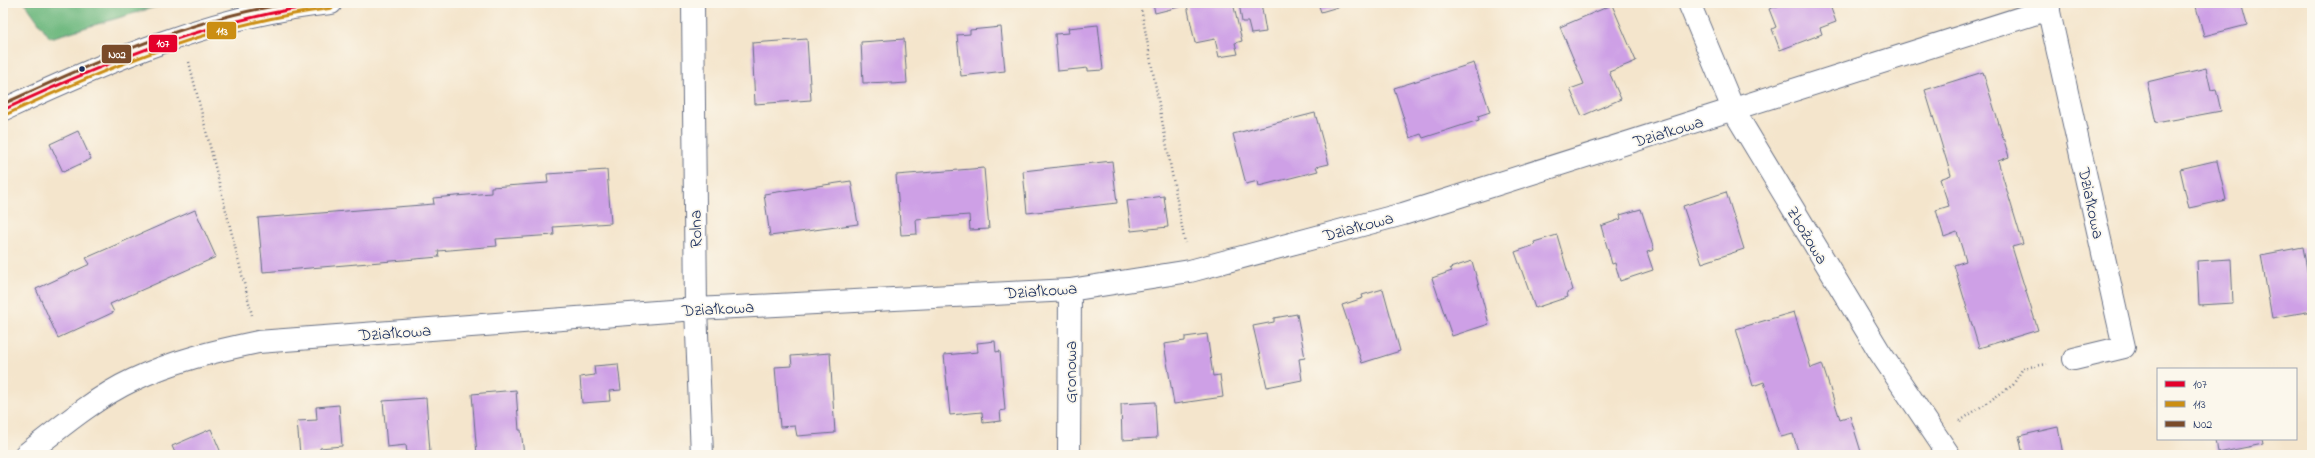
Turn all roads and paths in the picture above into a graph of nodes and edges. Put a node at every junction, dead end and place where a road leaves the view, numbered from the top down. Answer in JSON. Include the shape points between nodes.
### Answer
{"nodes":[{"id":1,"x":331,"y":3,"type":"edge"},
{"id":2,"x":693,"y":3,"type":"edge"},
{"id":3,"x":1140,"y":3,"type":"edge"},
{"id":4,"x":1689,"y":3,"type":"edge"},
{"id":5,"x":2048,"y":6,"type":"edge"},
{"id":6,"x":183,"y":34,"type":"junction"},
{"id":7,"x":3,"y":110,"type":"edge"},
{"id":8,"x":1734,"y":110,"type":"junction"},
{"id":9,"x":1190,"y":271,"type":"junction"},
{"id":10,"x":1070,"y":290,"type":"junction"},
{"id":11,"x":696,"y":309,"type":"junction"},
{"id":12,"x":258,"y":342,"type":"junction"},
{"id":13,"x":2074,"y":359,"type":"joint"},
{"id":14,"x":1937,"y":437,"type":"junction"},
{"id":15,"x":25,"y":455,"type":"edge"},
{"id":16,"x":702,"y":455,"type":"edge"},
{"id":17,"x":1069,"y":455,"type":"edge"},
{"id":18,"x":1949,"y":455,"type":"edge"}],
"edges":[{"from":1,"to":6,"type":"street","via":[[295,7]]},
{"from":2,"to":11,"type":"street","name":"Rolna"},
{"from":3,"to":9,"type":"path"},
{"from":4,"to":8,"type":"street","name":"Zbożowa"},
{"from":5,"to":8,"type":"street","name":"Działkowa"},
{"from":5,"to":13,"type":"street","name":"Działkowa","via":[[2124,347]]},
{"from":6,"to":7,"type":"street","via":[[87,70]]},
{"from":6,"to":12,"type":"path"},
{"from":8,"to":9,"type":"street","name":"Działkowa","via":[[1403,214]]},
{"from":8,"to":14,"type":"street","name":"Zbożowa","via":[[1878,351]]},
{"from":9,"to":10,"type":"street","name":"Działkowa"},
{"from":10,"to":11,"type":"street","name":"Działkowa"},
{"from":10,"to":17,"type":"street","name":"Gronowa"},
{"from":11,"to":12,"type":"street","name":"Działkowa"},
{"from":11,"to":16,"type":"street","name":"Rolna"},
{"from":12,"to":15,"type":"street","name":"Działkowa","via":[[205,352],[132,380],[74,417]]},
{"from":13,"to":14,"type":"path","via":[[2023,368],[2013,385]]},
{"from":14,"to":18,"type":"street","name":"Zbożowa"}]}
